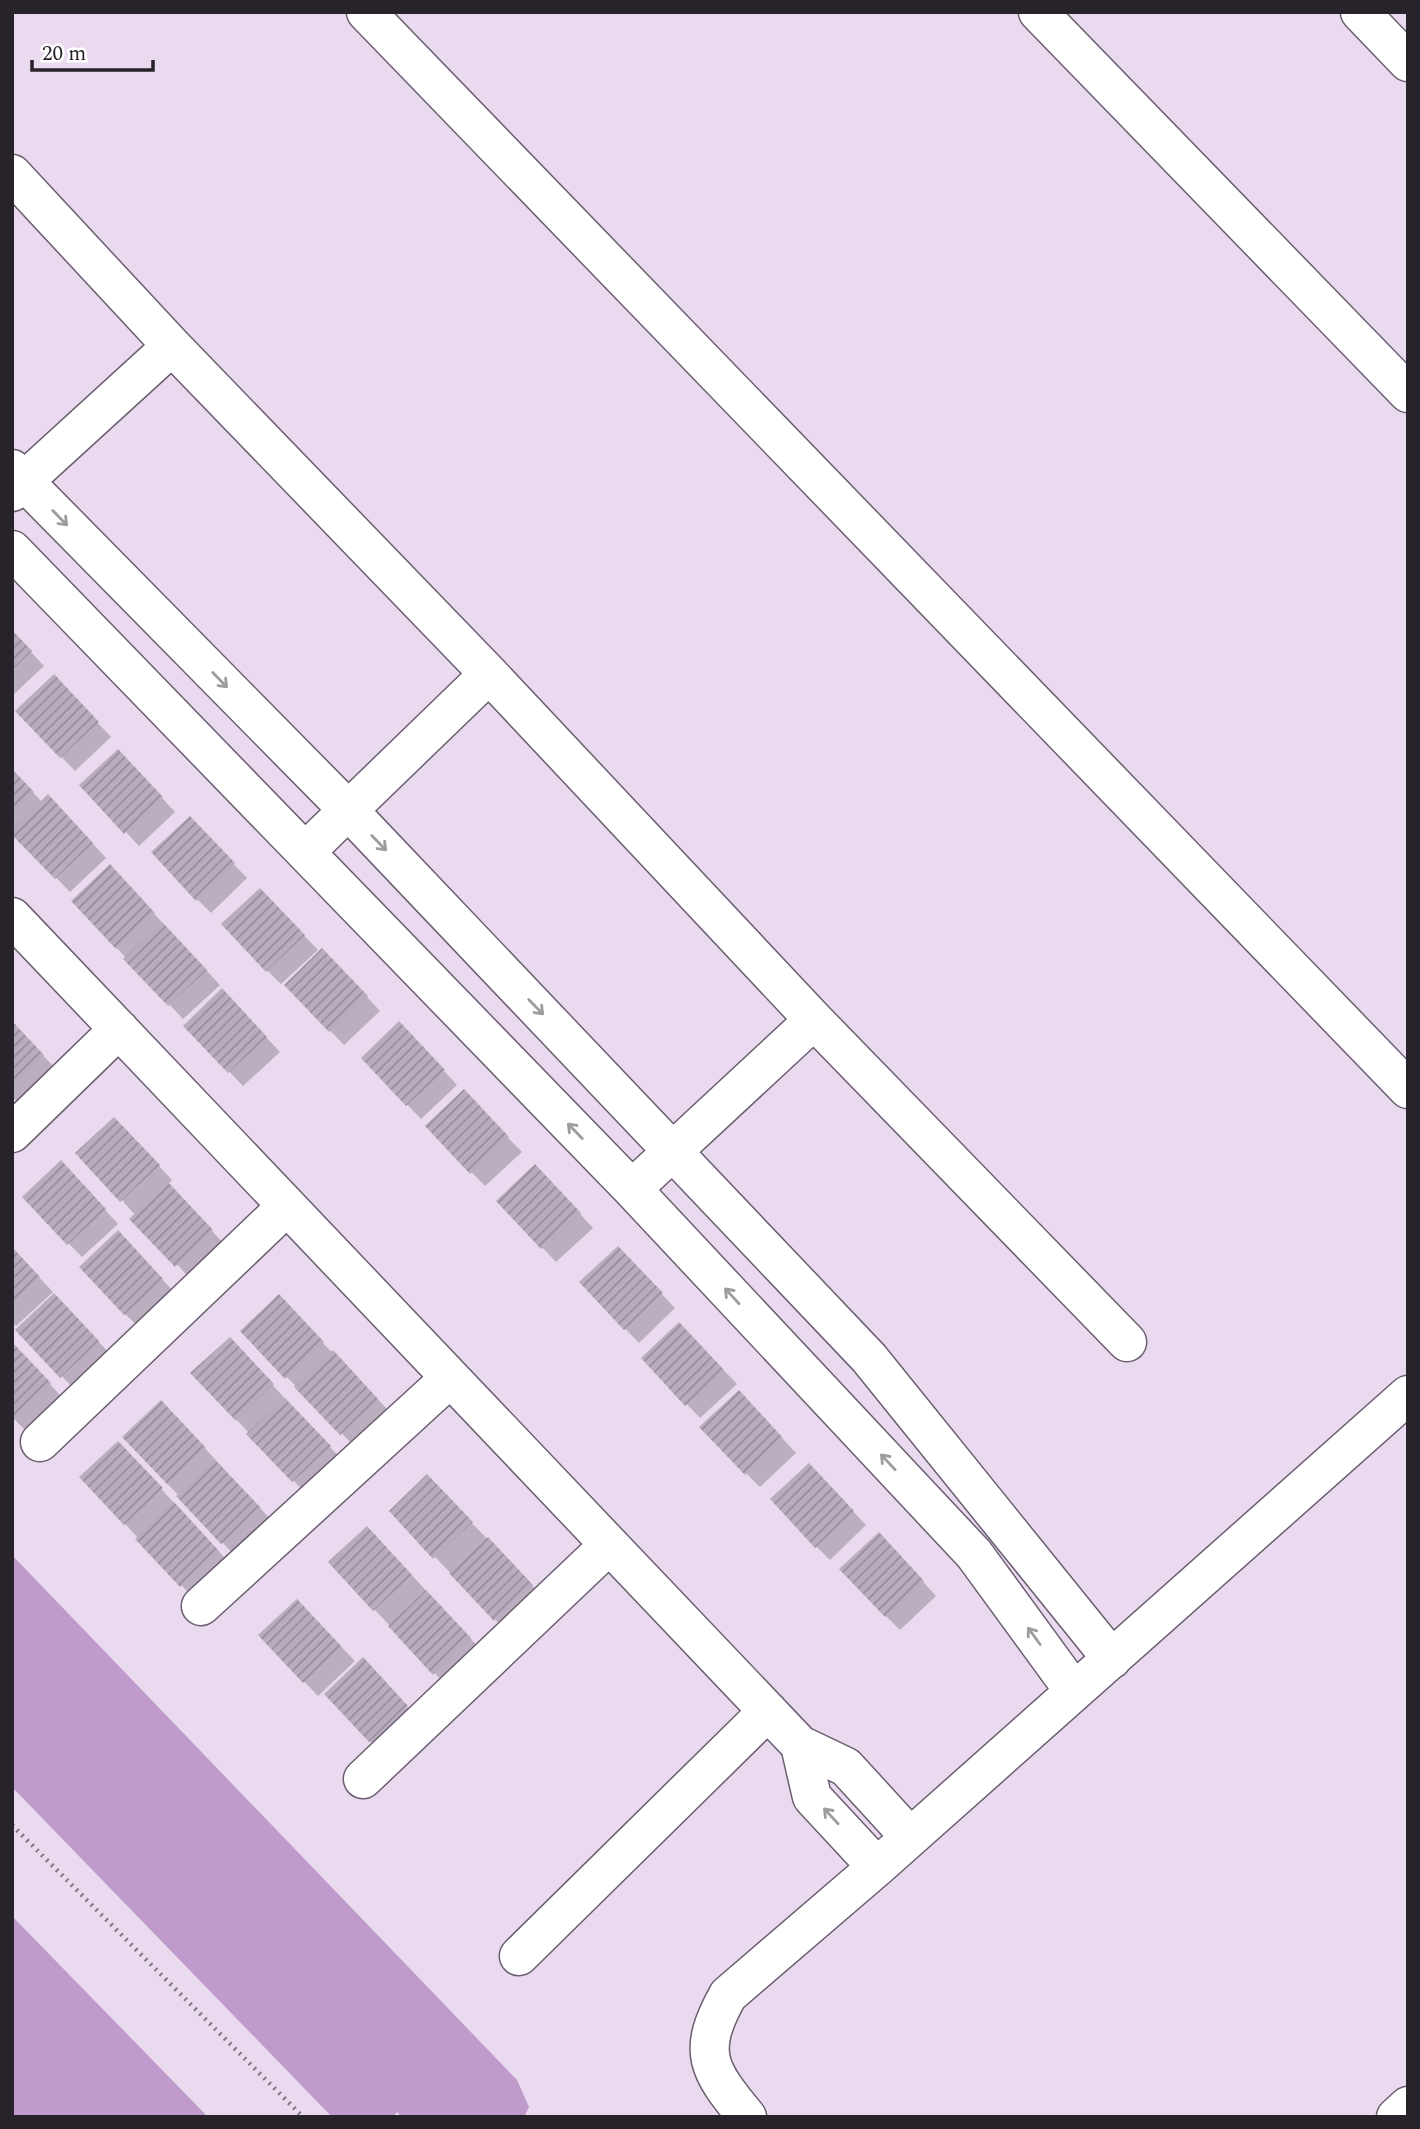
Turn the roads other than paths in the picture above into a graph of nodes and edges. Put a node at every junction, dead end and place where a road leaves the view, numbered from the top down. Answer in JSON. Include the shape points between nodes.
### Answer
{"nodes":[{"id":1,"x":366,"y":12,"type":"edge"},
{"id":2,"x":1038,"y":12,"type":"edge"},
{"id":3,"x":1360,"y":12,"type":"edge"},
{"id":4,"x":1408,"y":62,"type":"edge"},
{"id":5,"x":12,"y":174,"type":"edge"},
{"id":6,"x":172,"y":346,"type":"junction"},
{"id":7,"x":1408,"y":393,"type":"edge"},
{"id":8,"x":16,"y":481,"type":"edge"},
{"id":9,"x":12,"y":550,"type":"edge"},
{"id":10,"x":489,"y":674,"type":"junction"},
{"id":11,"x":348,"y":810,"type":"junction"},
{"id":12,"x":305,"y":852,"type":"junction"},
{"id":13,"x":12,"y":917,"type":"edge"},
{"id":14,"x":814,"y":1020,"type":"junction"},
{"id":15,"x":118,"y":1029,"type":"junction"},
{"id":16,"x":1408,"y":1089,"type":"edge"},
{"id":17,"x":12,"y":1133,"type":"edge"},
{"id":18,"x":673,"y":1151,"type":"junction"},
{"id":19,"x":632,"y":1189,"type":"junction"},
{"id":20,"x":287,"y":1206,"type":"junction"},
{"id":21,"x":1127,"y":1342,"type":"dead end"},
{"id":22,"x":450,"y":1378,"type":"junction"},
{"id":23,"x":1408,"y":1395,"type":"edge"},
{"id":24,"x":40,"y":1443,"type":"dead end"},
{"id":25,"x":1007,"y":1525,"type":"junction"},
{"id":26,"x":609,"y":1545,"type":"junction"},
{"id":27,"x":974,"y":1554,"type":"junction"},
{"id":28,"x":201,"y":1606,"type":"dead end"},
{"id":29,"x":1112,"y":1659,"type":"junction"},
{"id":30,"x":1074,"y":1691,"type":"junction"},
{"id":31,"x":768,"y":1711,"type":"junction"},
{"id":32,"x":800,"y":1745,"type":"junction"},
{"id":33,"x":363,"y":1779,"type":"dead end"},
{"id":34,"x":909,"y":1837,"type":"junction"},
{"id":35,"x":877,"y":1867,"type":"junction"},
{"id":36,"x":519,"y":1956,"type":"dead end"},
{"id":37,"x":1408,"y":2106,"type":"edge"},
{"id":38,"x":747,"y":2117,"type":"edge"},
{"id":39,"x":1396,"y":2117,"type":"edge"}],
"edges":[{"from":1,"to":16,"type":"street"},
{"from":2,"to":7,"type":"street"},
{"from":3,"to":4,"type":"street"},
{"from":5,"to":6,"type":"street"},
{"from":6,"to":8,"type":"street"},
{"from":6,"to":10,"type":"street"},
{"from":8,"to":11,"type":"street","one_way":true},
{"from":9,"to":12,"type":"street"},
{"from":10,"to":11,"type":"street"},
{"from":10,"to":14,"type":"street"},
{"from":11,"to":12,"type":"street"},
{"from":11,"to":18,"type":"street","one_way":true},
{"from":19,"to":12,"type":"street","one_way":true},
{"from":13,"to":15,"type":"street"},
{"from":14,"to":18,"type":"street"},
{"from":14,"to":21,"type":"street"},
{"from":15,"to":17,"type":"street"},
{"from":15,"to":20,"type":"street"},
{"from":18,"to":19,"type":"street"},
{"from":18,"to":25,"type":"street","via":[[869,1358]]},
{"from":27,"to":19,"type":"street","one_way":true},
{"from":20,"to":22,"type":"street"},
{"from":20,"to":24,"type":"street"},
{"from":22,"to":26,"type":"street"},
{"from":22,"to":28,"type":"street"},
{"from":23,"to":29,"type":"street"},
{"from":25,"to":27,"type":"street"},
{"from":25,"to":29,"type":"street"},
{"from":26,"to":31,"type":"street"},
{"from":26,"to":33,"type":"street"},
{"from":30,"to":27,"type":"street","one_way":true},
{"from":29,"to":30,"type":"street"},
{"from":30,"to":34,"type":"street"},
{"from":31,"to":32,"type":"street"},
{"from":31,"to":36,"type":"street"},
{"from":32,"to":34,"type":"street","via":[[846,1767]]},
{"from":35,"to":32,"type":"street","one_way":true,"via":[[812,1797]]},
{"from":34,"to":35,"type":"street"},
{"from":35,"to":38,"type":"street","via":[[728,1995],[712,2023],[709,2059],[720,2084]]},
{"from":37,"to":39,"type":"street"}]}
